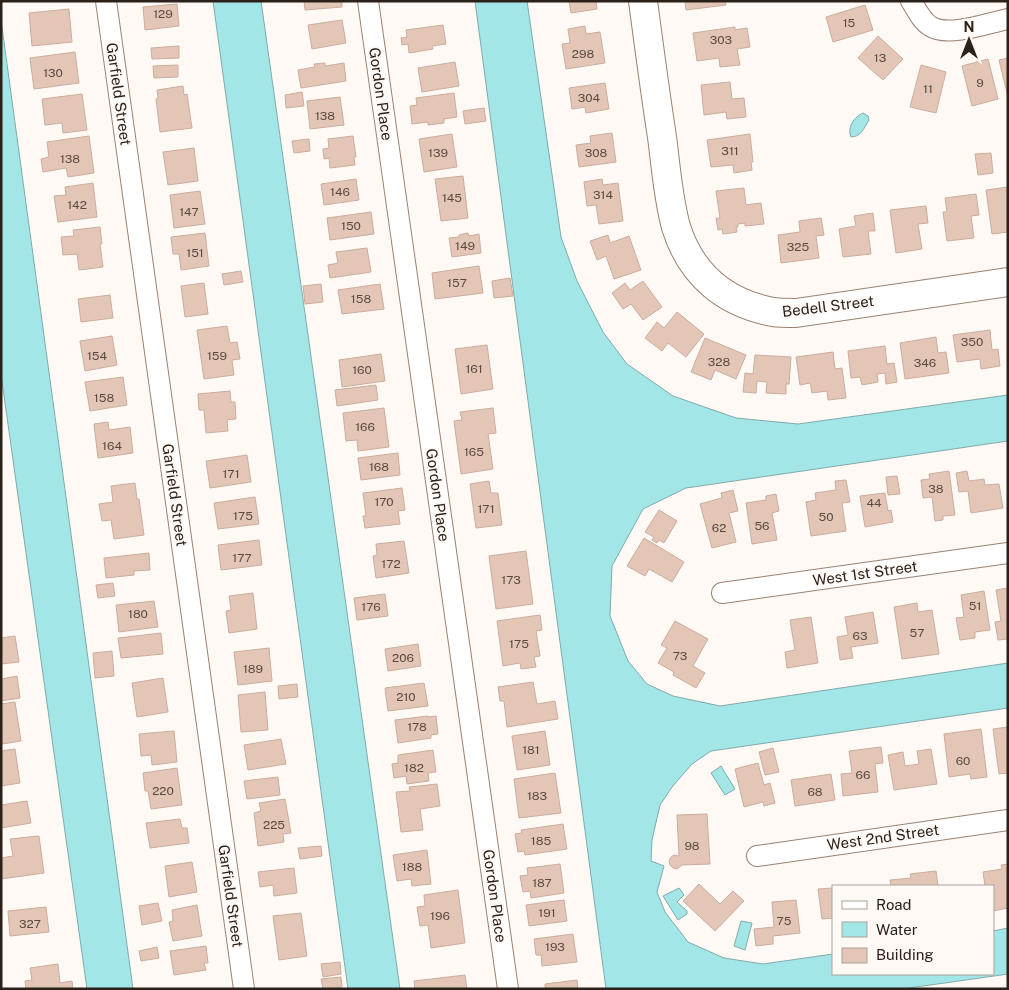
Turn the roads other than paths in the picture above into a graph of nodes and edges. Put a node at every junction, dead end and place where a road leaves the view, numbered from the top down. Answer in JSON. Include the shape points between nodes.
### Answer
{"nodes":[{"id":1,"x":106,"y":1,"type":"edge"},
{"id":2,"x":368,"y":1,"type":"edge"},
{"id":3,"x":643,"y":1,"type":"edge"},
{"id":4,"x":911,"y":1,"type":"edge"},
{"id":5,"x":1008,"y":18,"type":"edge"},
{"id":6,"x":1008,"y":282,"type":"edge"},
{"id":7,"x":1008,"y":553,"type":"edge"},
{"id":8,"x":722,"y":593,"type":"dead end"},
{"id":9,"x":1008,"y":820,"type":"edge"},
{"id":10,"x":758,"y":856,"type":"dead end"},
{"id":11,"x":244,"y":989,"type":"edge"},
{"id":12,"x":508,"y":989,"type":"edge"}],
"edges":[{"from":1,"to":11,"type":"street","name":"Garfield Street"},
{"from":2,"to":12,"type":"street","name":"Gordon Place"},
{"from":3,"to":6,"type":"street","name":"Bedell Street","via":[[676,227],[694,265],[724,295],[749,306],[775,312],[796,312]]},
{"from":4,"to":5,"type":"street","via":[[928,25],[934,28],[954,31]]},
{"from":7,"to":8,"type":"street","name":"West 1st Street"},
{"from":9,"to":10,"type":"street","name":"West 2nd Street"}]}
